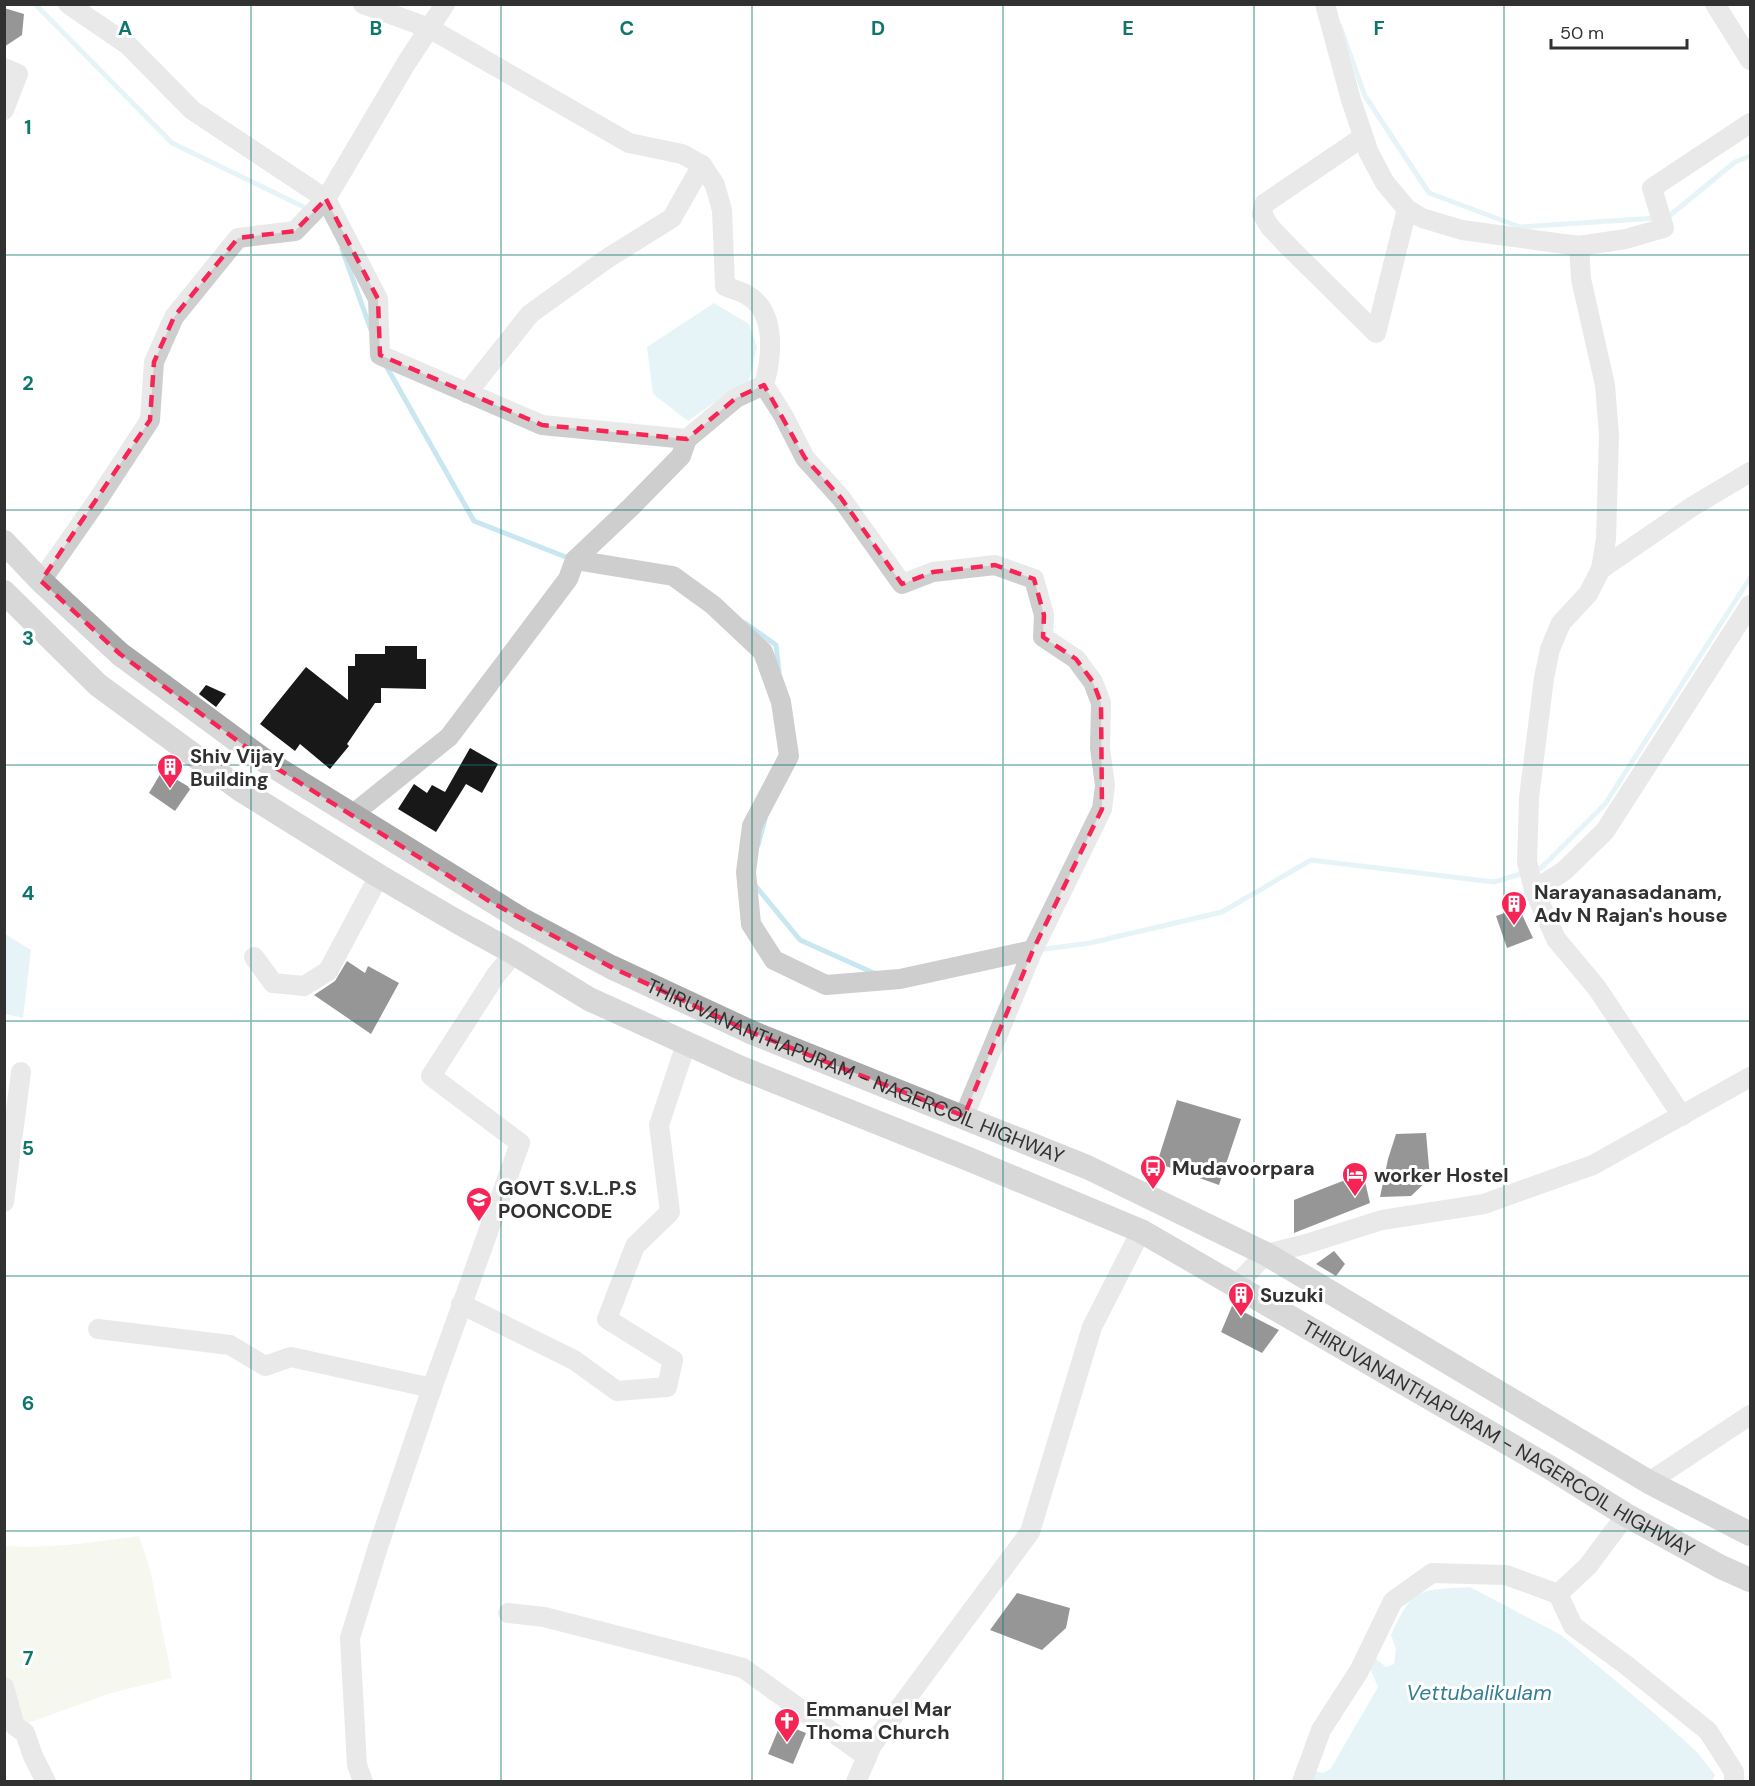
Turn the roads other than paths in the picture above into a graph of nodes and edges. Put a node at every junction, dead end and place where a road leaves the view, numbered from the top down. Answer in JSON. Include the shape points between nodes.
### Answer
{"nodes":[{"id":1,"x":68,"y":4,"type":"edge"},
{"id":2,"x":363,"y":4,"type":"edge"},
{"id":3,"x":445,"y":4,"type":"edge"},
{"id":4,"x":1325,"y":4,"type":"edge"},
{"id":5,"x":1715,"y":4,"type":"edge"},
{"id":6,"x":429,"y":28,"type":"junction"},
{"id":7,"x":1750,"y":60,"type":"edge"},
{"id":8,"x":4,"y":68,"type":"edge"},
{"id":9,"x":4,"y":110,"type":"edge"},
{"id":10,"x":1750,"y":123,"type":"edge"},
{"id":11,"x":1363,"y":136,"type":"junction"},
{"id":12,"x":702,"y":165,"type":"junction"},
{"id":13,"x":324,"y":201,"type":"junction"},
{"id":14,"x":1407,"y":209,"type":"junction"},
{"id":15,"x":1579,"y":246,"type":"junction"},
{"id":16,"x":764,"y":385,"type":"junction"},
{"id":17,"x":467,"y":393,"type":"junction"},
{"id":18,"x":687,"y":439,"type":"junction"},
{"id":19,"x":1750,"y":472,"type":"edge"},
{"id":20,"x":4,"y":542,"type":"edge"},
{"id":21,"x":576,"y":560,"type":"junction"},
{"id":22,"x":1601,"y":569,"type":"junction"},
{"id":23,"x":41,"y":581,"type":"junction"},
{"id":24,"x":6,"y":597,"type":"edge"},
{"id":25,"x":1750,"y":605,"type":"edge"},
{"id":26,"x":353,"y":814,"type":"junction"},
{"id":27,"x":379,"y":876,"type":"junction"},
{"id":28,"x":1534,"y":890,"type":"junction"},
{"id":29,"x":1033,"y":950,"type":"junction"},
{"id":30,"x":514,"y":953,"type":"junction"},
{"id":31,"x":254,"y":957,"type":"dead end"},
{"id":32,"x":686,"y":1044,"type":"junction"},
{"id":33,"x":21,"y":1071,"type":"dead end"},
{"id":34,"x":1750,"y":1077,"type":"edge"},
{"id":35,"x":964,"y":1116,"type":"junction"},
{"id":36,"x":1682,"y":1116,"type":"junction"},
{"id":37,"x":4,"y":1202,"type":"edge"},
{"id":38,"x":1141,"y":1231,"type":"junction"},
{"id":39,"x":1266,"y":1254,"type":"junction"},
{"id":40,"x":1236,"y":1285,"type":"junction"},
{"id":41,"x":461,"y":1304,"type":"junction"},
{"id":42,"x":98,"y":1329,"type":"dead end"},
{"id":43,"x":432,"y":1388,"type":"junction"},
{"id":44,"x":1750,"y":1415,"type":"edge"},
{"id":45,"x":1649,"y":1482,"type":"junction"},
{"id":46,"x":1626,"y":1515,"type":"junction"},
{"id":47,"x":1750,"y":1534,"type":"edge"},
{"id":48,"x":1750,"y":1580,"type":"edge"},
{"id":49,"x":1558,"y":1594,"type":"junction"},
{"id":50,"x":508,"y":1613,"type":"dead end"},
{"id":51,"x":4,"y":1687,"type":"edge"},
{"id":52,"x":867,"y":1757,"type":"junction"},
{"id":53,"x":46,"y":1782,"type":"edge"},
{"id":54,"x":363,"y":1782,"type":"edge"},
{"id":55,"x":856,"y":1782,"type":"edge"},
{"id":56,"x":1302,"y":1782,"type":"edge"},
{"id":57,"x":1734,"y":1782,"type":"edge"}],
"edges":[{"from":1,"to":13,"type":"street","via":[[128,45],[192,110]]},
{"from":2,"to":6,"type":"street"},
{"from":3,"to":6,"type":"street"},
{"from":4,"to":11,"type":"street"},
{"from":5,"to":7,"type":"street"},
{"from":6,"to":12,"type":"street","via":[[629,143],[682,154]]},
{"from":6,"to":13,"type":"street"},
{"from":8,"to":9,"type":"street","via":[[18,74]]},
{"from":10,"to":15,"type":"street","via":[[1652,188],[1664,228]]},
{"from":11,"to":14,"type":"street","via":[[1385,183]]},
{"from":11,"to":14,"type":"street","via":[[1264,204],[1262,213],[1289,247],[1376,333]]},
{"from":12,"to":16,"type":"street","via":[[715,186],[722,210],[725,286],[749,295],[765,313],[771,343]]},
{"from":12,"to":17,"type":"street","via":[[672,218],[530,314]]},
{"from":13,"to":17,"type":"street","via":[[378,299],[380,355]]},
{"from":13,"to":23,"type":"street","via":[[295,231],[238,238],[174,317],[154,362],[150,420]]},
{"from":14,"to":15,"type":"street","via":[[1422,218],[1462,230]]},
{"from":15,"to":22,"type":"street","via":[[1581,279],[1605,385],[1610,435]]},
{"from":16,"to":18,"type":"street","via":[[736,398]]},
{"from":16,"to":29,"type":"street","via":[[805,458],[841,498],[903,584],[933,572],[995,565],[1034,579],[1044,615],[1043,637],[1076,659],[1094,682],[1101,703],[1100,748],[1105,786],[1102,809]]},
{"from":17,"to":18,"type":"street","via":[[542,425]]},
{"from":18,"to":21,"type":"street","via":[[681,456]]},
{"from":19,"to":22,"type":"street"},
{"from":20,"to":23,"type":"main road","name":"THIRUVANANTHAPURAM - NAGERCOIL HIGHWAY"},
{"from":21,"to":26,"type":"street","via":[[568,579],[449,737]]},
{"from":21,"to":29,"type":"street","via":[[673,576],[713,605],[763,652],[781,702],[789,756],[752,826],[746,872],[751,924],[774,960],[826,985],[900,979]]},
{"from":22,"to":28,"type":"street","via":[[1588,594],[1562,623],[1550,649],[1529,798],[1527,861]]},
{"from":23,"to":26,"type":"main road","name":"THIRUVANANTHAPURAM - NAGERCOIL HIGHWAY","via":[[129,661],[264,761]]},
{"from":24,"to":27,"type":"main road","name":"THIRUVANANTHAPURAM - NAGERCOIL HIGHWAY","via":[[98,685],[241,790]]},
{"from":25,"to":28,"type":"street","via":[[1605,831],[1564,872]]},
{"from":26,"to":35,"type":"main road","name":"THIRUVANANTHAPURAM - NAGERCOIL HIGHWAY","via":[[489,901],[611,967],[753,1033]]},
{"from":27,"to":30,"type":"main road","name":"THIRUVANANTHAPURAM - NAGERCOIL HIGHWAY"},
{"from":27,"to":31,"type":"street","via":[[328,971],[304,986],[273,983]]},
{"from":28,"to":36,"type":"street","via":[[1556,939],[1597,988]]},
{"from":29,"to":35,"type":"street"},
{"from":30,"to":32,"type":"main road","name":"THIRUVANANTHAPURAM - NAGERCOIL HIGHWAY","via":[[589,999]]},
{"from":30,"to":41,"type":"street","via":[[430,1076],[520,1143]]},
{"from":32,"to":38,"type":"main road","name":"THIRUVANANTHAPURAM - NAGERCOIL HIGHWAY"},
{"from":32,"to":41,"type":"street","via":[[659,1125],[670,1212],[635,1246],[608,1319],[673,1360],[667,1387],[617,1391],[574,1360]]},
{"from":33,"to":37,"type":"street"},
{"from":34,"to":36,"type":"street"},
{"from":35,"to":39,"type":"main road","name":"THIRUVANANTHAPURAM - NAGERCOIL HIGHWAY","via":[[1087,1167]]},
{"from":36,"to":39,"type":"street","via":[[1593,1165],[1484,1204],[1382,1220]]},
{"from":38,"to":40,"type":"main road","name":"THIRUVANANTHAPURAM - NAGERCOIL HIGHWAY"},
{"from":38,"to":52,"type":"street","via":[[1092,1327],[1030,1532]]},
{"from":39,"to":40,"type":"street"},
{"from":39,"to":45,"type":"main road","name":"THIRUVANANTHAPURAM - NAGERCOIL HIGHWAY"},
{"from":40,"to":46,"type":"main road","name":"THIRUVANANTHAPURAM - NAGERCOIL HIGHWAY"},
{"from":41,"to":43,"type":"street"},
{"from":42,"to":43,"type":"street","via":[[230,1345],[265,1366],[291,1357]]},
{"from":43,"to":54,"type":"street","via":[[350,1638],[357,1765]]},
{"from":44,"to":45,"type":"street"},
{"from":45,"to":47,"type":"main road","name":"THIRUVANANTHAPURAM - NAGERCOIL HIGHWAY"},
{"from":46,"to":48,"type":"main road","name":"THIRUVANANTHAPURAM - NAGERCOIL HIGHWAY"},
{"from":46,"to":49,"type":"street","via":[[1588,1566]]},
{"from":49,"to":56,"type":"street","via":[[1506,1575],[1432,1573],[1393,1601],[1359,1671],[1321,1730]]},
{"from":49,"to":57,"type":"street","via":[[1573,1626],[1708,1731],[1734,1772]]},
{"from":50,"to":52,"type":"street","via":[[544,1617],[743,1668]]},
{"from":51,"to":53,"type":"street","via":[[15,1726],[25,1732]]},
{"from":52,"to":55,"type":"street"}]}
